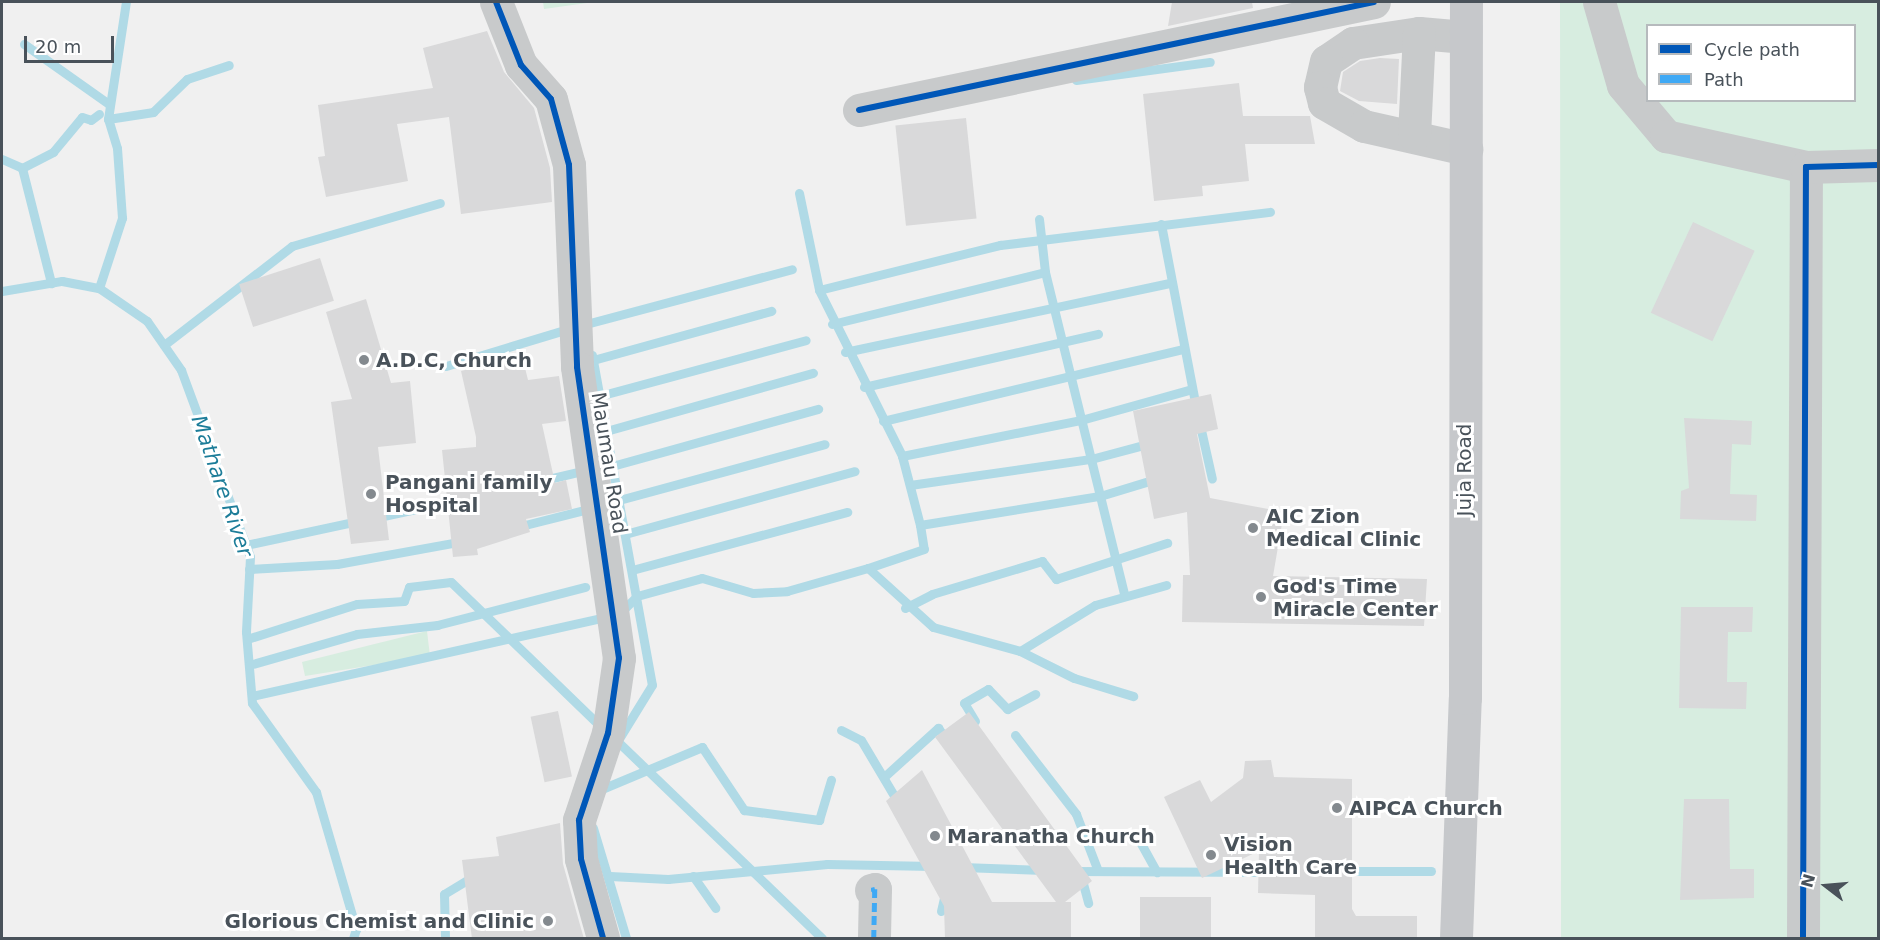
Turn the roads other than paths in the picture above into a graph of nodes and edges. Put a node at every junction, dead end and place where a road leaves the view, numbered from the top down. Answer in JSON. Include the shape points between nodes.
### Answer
{"nodes":[{"id":1,"x":496,"y":2,"type":"edge"},
{"id":2,"x":1374,"y":2,"type":"edge"},
{"id":3,"x":1466,"y":2,"type":"edge"},
{"id":4,"x":1599,"y":2,"type":"edge"},
{"id":5,"x":1419,"y":33,"type":"junction"},
{"id":6,"x":1465,"y":37,"type":"junction"},
{"id":7,"x":859,"y":110,"type":"dead end"},
{"id":8,"x":1414,"y":135,"type":"junction"},
{"id":9,"x":1466,"y":149,"type":"junction"},
{"id":10,"x":1878,"y":165,"type":"edge"},
{"id":11,"x":1806,"y":167,"type":"junction"},
{"id":12,"x":871,"y":890,"type":"dead end"},
{"id":13,"x":603,"y":939,"type":"edge"},
{"id":14,"x":874,"y":939,"type":"edge"},
{"id":15,"x":1456,"y":939,"type":"edge"},
{"id":16,"x":1803,"y":939,"type":"edge"}],
"edges":[{"from":1,"to":13,"type":"street","name":"Maumau Road","via":[[521,64],[551,99],[569,165],[577,367],[619,658],[608,733],[579,820],[581,859]]},
{"from":2,"to":7,"type":"street"},
{"from":3,"to":6,"type":"main road","name":"Juja Road"},
{"from":4,"to":11,"type":"street","via":[[1623,85],[1666,136]]},
{"from":5,"to":6,"type":"street"},
{"from":5,"to":8,"type":"street"},
{"from":5,"to":8,"type":"street","via":[[1339,48],[1326,61],[1320,87],[1324,103],[1345,118]]},
{"from":6,"to":9,"type":"main road","name":"Juja Road"},
{"from":8,"to":9,"type":"street"},
{"from":9,"to":15,"type":"main road","name":"Juja Road","via":[[1465,698]]},
{"from":10,"to":11,"type":"street"},
{"from":11,"to":16,"type":"street"},
{"from":12,"to":14,"type":"street","via":[[875,889]]}]}
